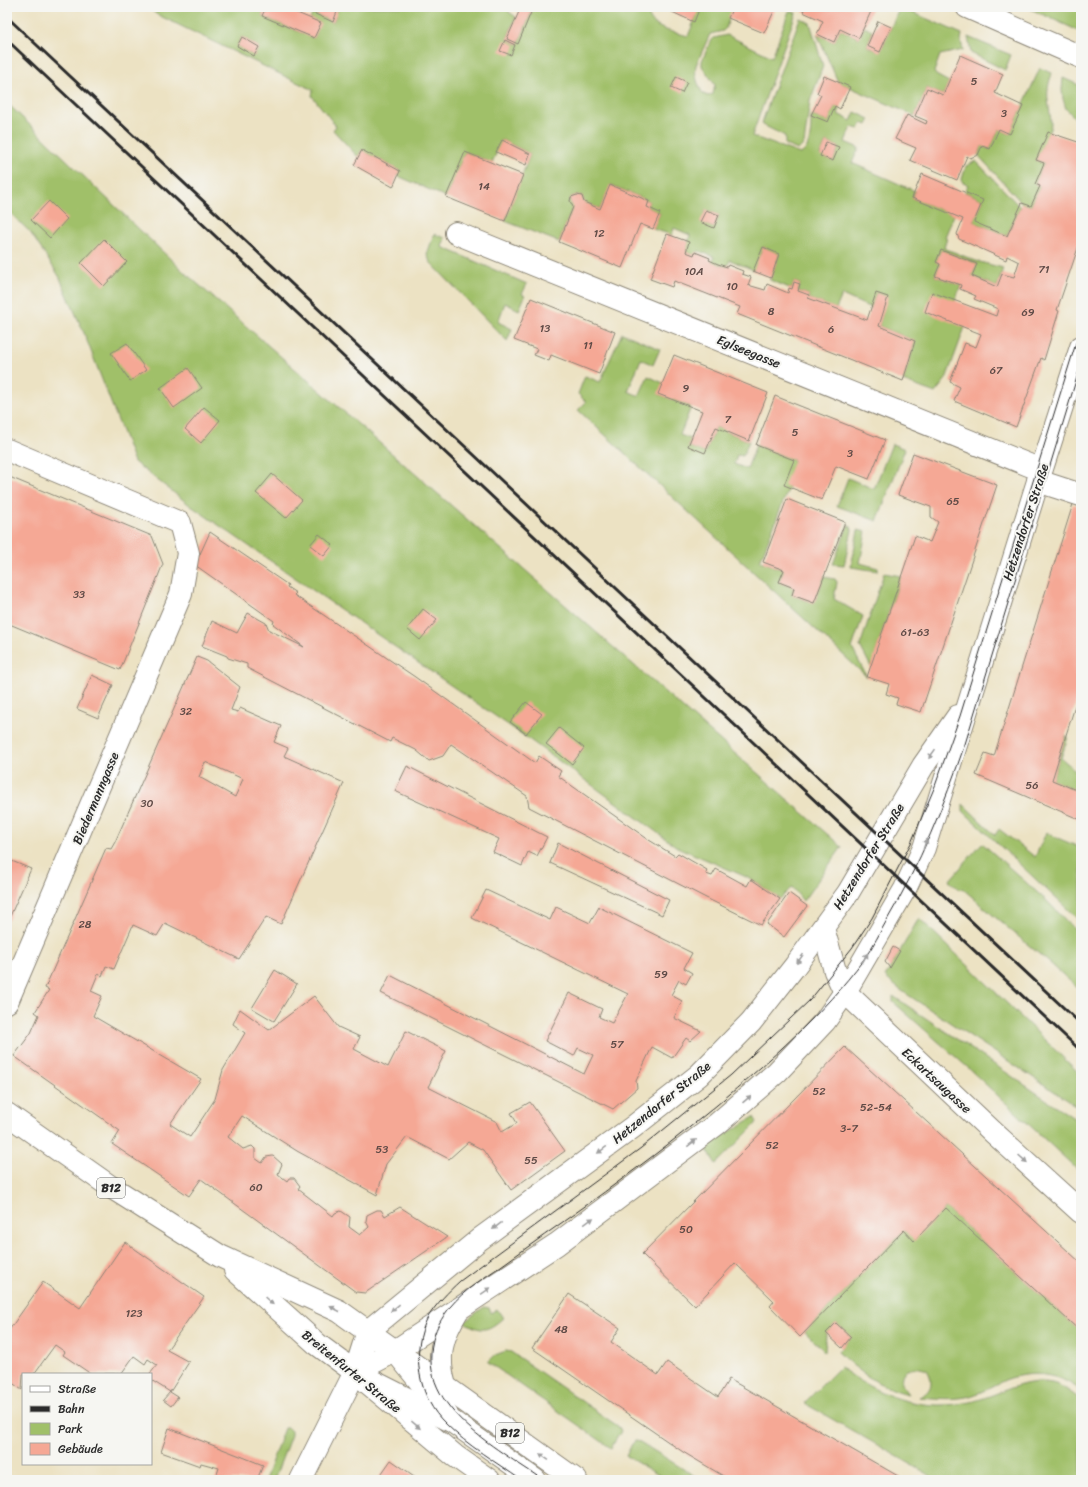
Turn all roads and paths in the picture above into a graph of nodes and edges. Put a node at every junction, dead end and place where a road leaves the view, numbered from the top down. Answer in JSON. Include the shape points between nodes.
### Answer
{"nodes":[{"id":1,"x":967,"y":7,"type":"edge"},
{"id":2,"x":1081,"y":57,"type":"edge"},
{"id":3,"x":456,"y":233,"type":"dead end"},
{"id":4,"x":1081,"y":347,"type":"edge"},
{"id":5,"x":7,"y":450,"type":"edge"},
{"id":6,"x":1040,"y":475,"type":"junction"},
{"id":7,"x":1081,"y":495,"type":"edge"},
{"id":8,"x":970,"y":698,"type":"junction"},
{"id":9,"x":823,"y":928,"type":"junction"},
{"id":10,"x":845,"y":992,"type":"junction"},
{"id":11,"x":7,"y":1002,"type":"edge"},
{"id":12,"x":7,"y":1114,"type":"edge"},
{"id":13,"x":1081,"y":1212,"type":"edge"},
{"id":14,"x":220,"y":1256,"type":"junction"},
{"id":15,"x":458,"y":1310,"type":"junction"},
{"id":16,"x":368,"y":1330,"type":"junction"},
{"id":17,"x":395,"y":1351,"type":"junction"},
{"id":18,"x":355,"y":1372,"type":"junction"},
{"id":19,"x":445,"y":1386,"type":"junction"},
{"id":20,"x":453,"y":1422,"type":"junction"},
{"id":21,"x":301,"y":1480,"type":"edge"},
{"id":22,"x":489,"y":1480,"type":"edge"},
{"id":23,"x":534,"y":1480,"type":"edge"},
{"id":24,"x":576,"y":1480,"type":"edge"}],
"edges":[{"from":1,"to":2,"type":"main road"},
{"from":3,"to":6,"type":"main road","name":"Eglseegasse"},
{"from":4,"to":6,"type":"main road","name":"Hetzendorfer Straße"},
{"from":5,"to":11,"type":"main road","name":"Biedermanngasse","via":[[180,523],[188,553],[181,594]]},
{"from":6,"to":7,"type":"main road","name":"Eglseegasse"},
{"from":6,"to":8,"type":"main road","name":"Hetzendorfer Straße"},
{"from":8,"to":9,"type":"main road","name":"Hetzendorfer Straße","one_way":true,"via":[[923,766],[848,893]]},
{"from":10,"to":8,"type":"main road","name":"Hetzendorfer Straße","one_way":true,"via":[[905,889],[924,848]]},
{"from":9,"to":10,"type":"main road","name":"Eckartsaugasse","via":[[835,971]]},
{"from":9,"to":16,"type":"main road","name":"Hetzendorfer Straße","one_way":true,"via":[[751,1022],[699,1075],[633,1127],[480,1239]]},
{"from":10,"to":13,"type":"main road","name":"Eckartsaugasse","one_way":true},
{"from":15,"to":10,"type":"main road","name":"Hetzendorfer Straße","one_way":true,"via":[[557,1244],[717,1124],[778,1072],[825,1021]]},
{"from":12,"to":14,"type":"main road","name":"Breitenfurter Straße","number":"B12","via":[[110,1187]]},
{"from":16,"to":14,"type":"main road","name":"Breitenfurter Straße","number":"B12","one_way":true,"via":[[339,1311]]},
{"from":14,"to":18,"type":"main road","name":"Breitenfurter Straße","number":"B12","one_way":true,"via":[[317,1344]]},
{"from":15,"to":17,"type":"main road","name":"Hetzendorfer Straße"},
{"from":15,"to":19,"type":"main road","name":"Hetzendorfer Straße","via":[[446,1329],[442,1345],[442,1375]]},
{"from":16,"to":17,"type":"main road","name":"Breitenfurter Straße","number":"B12"},
{"from":16,"to":18,"type":"main road"},
{"from":17,"to":18,"type":"main road","name":"Hetzendorfer Straße"},
{"from":17,"to":19,"type":"main road","name":"Breitenfurter Straße","number":"B12"},
{"from":17,"to":20,"type":"main road"},
{"from":18,"to":20,"type":"main road"},
{"from":18,"to":21,"type":"main road"},
{"from":18,"to":22,"type":"main road","name":"Breitenfurter Straße","number":"B12","one_way":true,"via":[[444,1448]]},
{"from":24,"to":19,"type":"main road","name":"Breitenfurter Straße","number":"B12","one_way":true},
{"from":20,"to":23,"type":"main road"}]}
